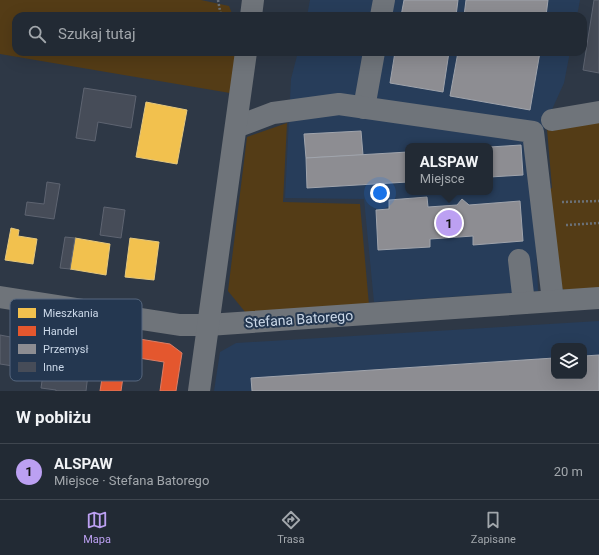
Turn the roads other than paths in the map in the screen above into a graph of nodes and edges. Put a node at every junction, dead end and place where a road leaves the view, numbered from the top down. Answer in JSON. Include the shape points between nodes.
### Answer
{"nodes":[{"id":1,"x":253,"y":0,"type":"edge"},
{"id":2,"x":384,"y":0,"type":"edge"},
{"id":3,"x":252,"y":12,"type":"edge"},
{"id":4,"x":382,"y":12,"type":"edge"},
{"id":5,"x":245,"y":56,"type":"edge"},
{"id":6,"x":373,"y":56,"type":"edge"},
{"id":7,"x":364,"y":108,"type":"junction"},
{"id":8,"x":599,"y":112,"type":"edge"},
{"id":9,"x":552,"y":120,"type":"dead end"},
{"id":10,"x":236,"y":127,"type":"junction"},
{"id":11,"x":519,"y":260,"type":"dead end"},
{"id":12,"x":0,"y":297,"type":"edge"},
{"id":13,"x":599,"y":298,"type":"edge"},
{"id":14,"x":13,"y":299,"type":"edge"},
{"id":15,"x":553,"y":301,"type":"junction"},
{"id":16,"x":524,"y":303,"type":"junction"},
{"id":17,"x":142,"y":319,"type":"edge"},
{"id":18,"x":208,"y":325,"type":"junction"},
{"id":19,"x":199,"y":391,"type":"edge"}],
"edges":[{"from":1,"to":3,"type":"street"},
{"from":2,"to":4,"type":"street"},
{"from":5,"to":10,"type":"street"},
{"from":6,"to":7,"type":"street"},
{"from":7,"to":10,"type":"street","via":[[339,104],[273,113]]},
{"from":7,"to":15,"type":"street","via":[[533,132]]},
{"from":8,"to":9,"type":"street"},
{"from":10,"to":18,"type":"street"},
{"from":11,"to":16,"type":"street"},
{"from":12,"to":14,"type":"street","name":"Stefana Batorego"},
{"from":13,"to":15,"type":"street","name":"Stefana Batorego"},
{"from":15,"to":16,"type":"street","name":"Stefana Batorego"},
{"from":16,"to":18,"type":"street","name":"Stefana Batorego"},
{"from":17,"to":18,"type":"street","name":"Stefana Batorego","via":[[180,325]]},
{"from":18,"to":19,"type":"street"}]}
